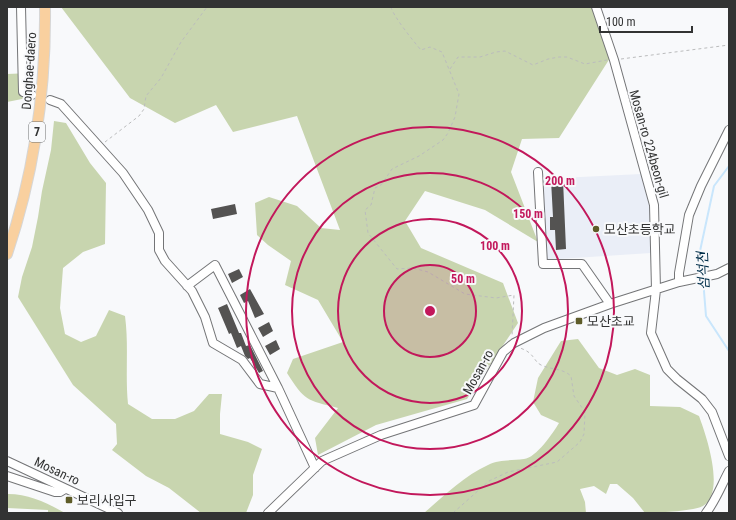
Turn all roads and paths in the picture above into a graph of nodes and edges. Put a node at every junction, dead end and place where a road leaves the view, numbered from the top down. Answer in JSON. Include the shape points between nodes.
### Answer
{"nodes":[{"id":1,"x":21,"y":7,"type":"edge"},
{"id":2,"x":45,"y":7,"type":"edge"},
{"id":3,"x":207,"y":7,"type":"edge"},
{"id":4,"x":391,"y":7,"type":"edge"},
{"id":5,"x":596,"y":7,"type":"edge"},
{"id":6,"x":729,"y":45,"type":"edge"},
{"id":7,"x":614,"y":60,"type":"junction"},
{"id":8,"x":450,"y":70,"type":"junction"},
{"id":9,"x":32,"y":95,"type":"dead end"},
{"id":10,"x":50,"y":100,"type":"dead end"},
{"id":11,"x":729,"y":130,"type":"edge"},
{"id":12,"x":99,"y":146,"type":"junction"},
{"id":13,"x":538,"y":172,"type":"dead end"},
{"id":14,"x":7,"y":254,"type":"edge"},
{"id":15,"x":729,"y":268,"type":"edge"},
{"id":16,"x":679,"y":282,"type":"junction"},
{"id":17,"x":187,"y":286,"type":"junction"},
{"id":18,"x":656,"y":290,"type":"junction"},
{"id":19,"x":610,"y":304,"type":"junction"},
{"id":20,"x":514,"y":343,"type":"junction"},
{"id":21,"x":278,"y":388,"type":"junction"},
{"id":22,"x":729,"y":456,"type":"edge"},
{"id":23,"x":7,"y":461,"type":"edge"},
{"id":24,"x":315,"y":468,"type":"junction"},
{"id":25,"x":729,"y":471,"type":"edge"},
{"id":26,"x":7,"y":476,"type":"edge"},
{"id":27,"x":65,"y":489,"type":"junction"},
{"id":28,"x":118,"y":513,"type":"edge"},
{"id":29,"x":268,"y":513,"type":"edge"},
{"id":30,"x":452,"y":513,"type":"edge"},
{"id":31,"x":706,"y":513,"type":"edge"}],
"edges":[{"from":1,"to":9,"type":"street","via":[[23,92]]},
{"from":2,"to":14,"type":"main road","name":"Donghae-daero","number":"7","via":[[44,85],[38,125],[17,223]]},
{"from":3,"to":12,"type":"path","via":[[181,42],[161,78],[146,96],[144,109],[139,116]]},
{"from":4,"to":8,"type":"path","via":[[393,15],[420,48],[423,50],[430,47],[441,51]]},
{"from":5,"to":7,"type":"street","name":"Mosan-ro 224beon-gil"},
{"from":6,"to":7,"type":"path"},
{"from":7,"to":8,"type":"path","via":[[585,64],[567,57],[559,57],[534,65],[509,52],[500,51],[480,57],[458,57]]},
{"from":7,"to":18,"type":"street","name":"Mosan-ro 224beon-gil","via":[[654,205]]},
{"from":8,"to":20,"type":"path","via":[[459,94],[455,117],[448,133],[443,140],[425,152],[392,169],[381,185],[374,188],[371,205],[365,210],[366,230],[397,269],[413,268],[428,272],[465,294],[496,298],[514,295]]},
{"from":10,"to":12,"type":"street","via":[[61,104]]},
{"from":11,"to":16,"type":"street","via":[[689,215]]},
{"from":12,"to":17,"type":"street","via":[[123,173],[148,210],[160,233],[159,250],[165,261]]},
{"from":13,"to":19,"type":"street","via":[[542,264],[582,264]]},
{"from":15,"to":16,"type":"street","name":"Mosan-ro","via":[[717,274]]},
{"from":16,"to":18,"type":"street","name":"Mosan-ro"},
{"from":17,"to":21,"type":"street","via":[[205,317],[213,342],[242,360],[260,384]]},
{"from":17,"to":21,"type":"street","via":[[215,265]]},
{"from":18,"to":19,"type":"street","name":"Mosan-ro"},
{"from":18,"to":22,"type":"street","name":"Mosan-ro 224beon-gil","via":[[651,333],[660,357],[667,369],[702,399],[712,412]]},
{"from":19,"to":20,"type":"street","name":"Mosan-ro","via":[[544,328]]},
{"from":20,"to":24,"type":"street","name":"Mosan-ro","via":[[503,352],[474,404],[381,435],[322,461]]},
{"from":20,"to":30,"type":"path","via":[[528,351],[540,364],[561,369],[570,376],[574,396],[585,412],[584,434],[580,442],[560,460],[502,474],[484,484]]},
{"from":21,"to":24,"type":"street"},
{"from":23,"to":27,"type":"street","name":"Mosan-ro"},
{"from":24,"to":29,"type":"street","name":"Mosan-ro"},
{"from":25,"to":31,"type":"street","via":[[718,496]]},
{"from":26,"to":27,"type":"street","via":[[55,492]]},
{"from":27,"to":28,"type":"street","name":"Mosan-ro"}]}
